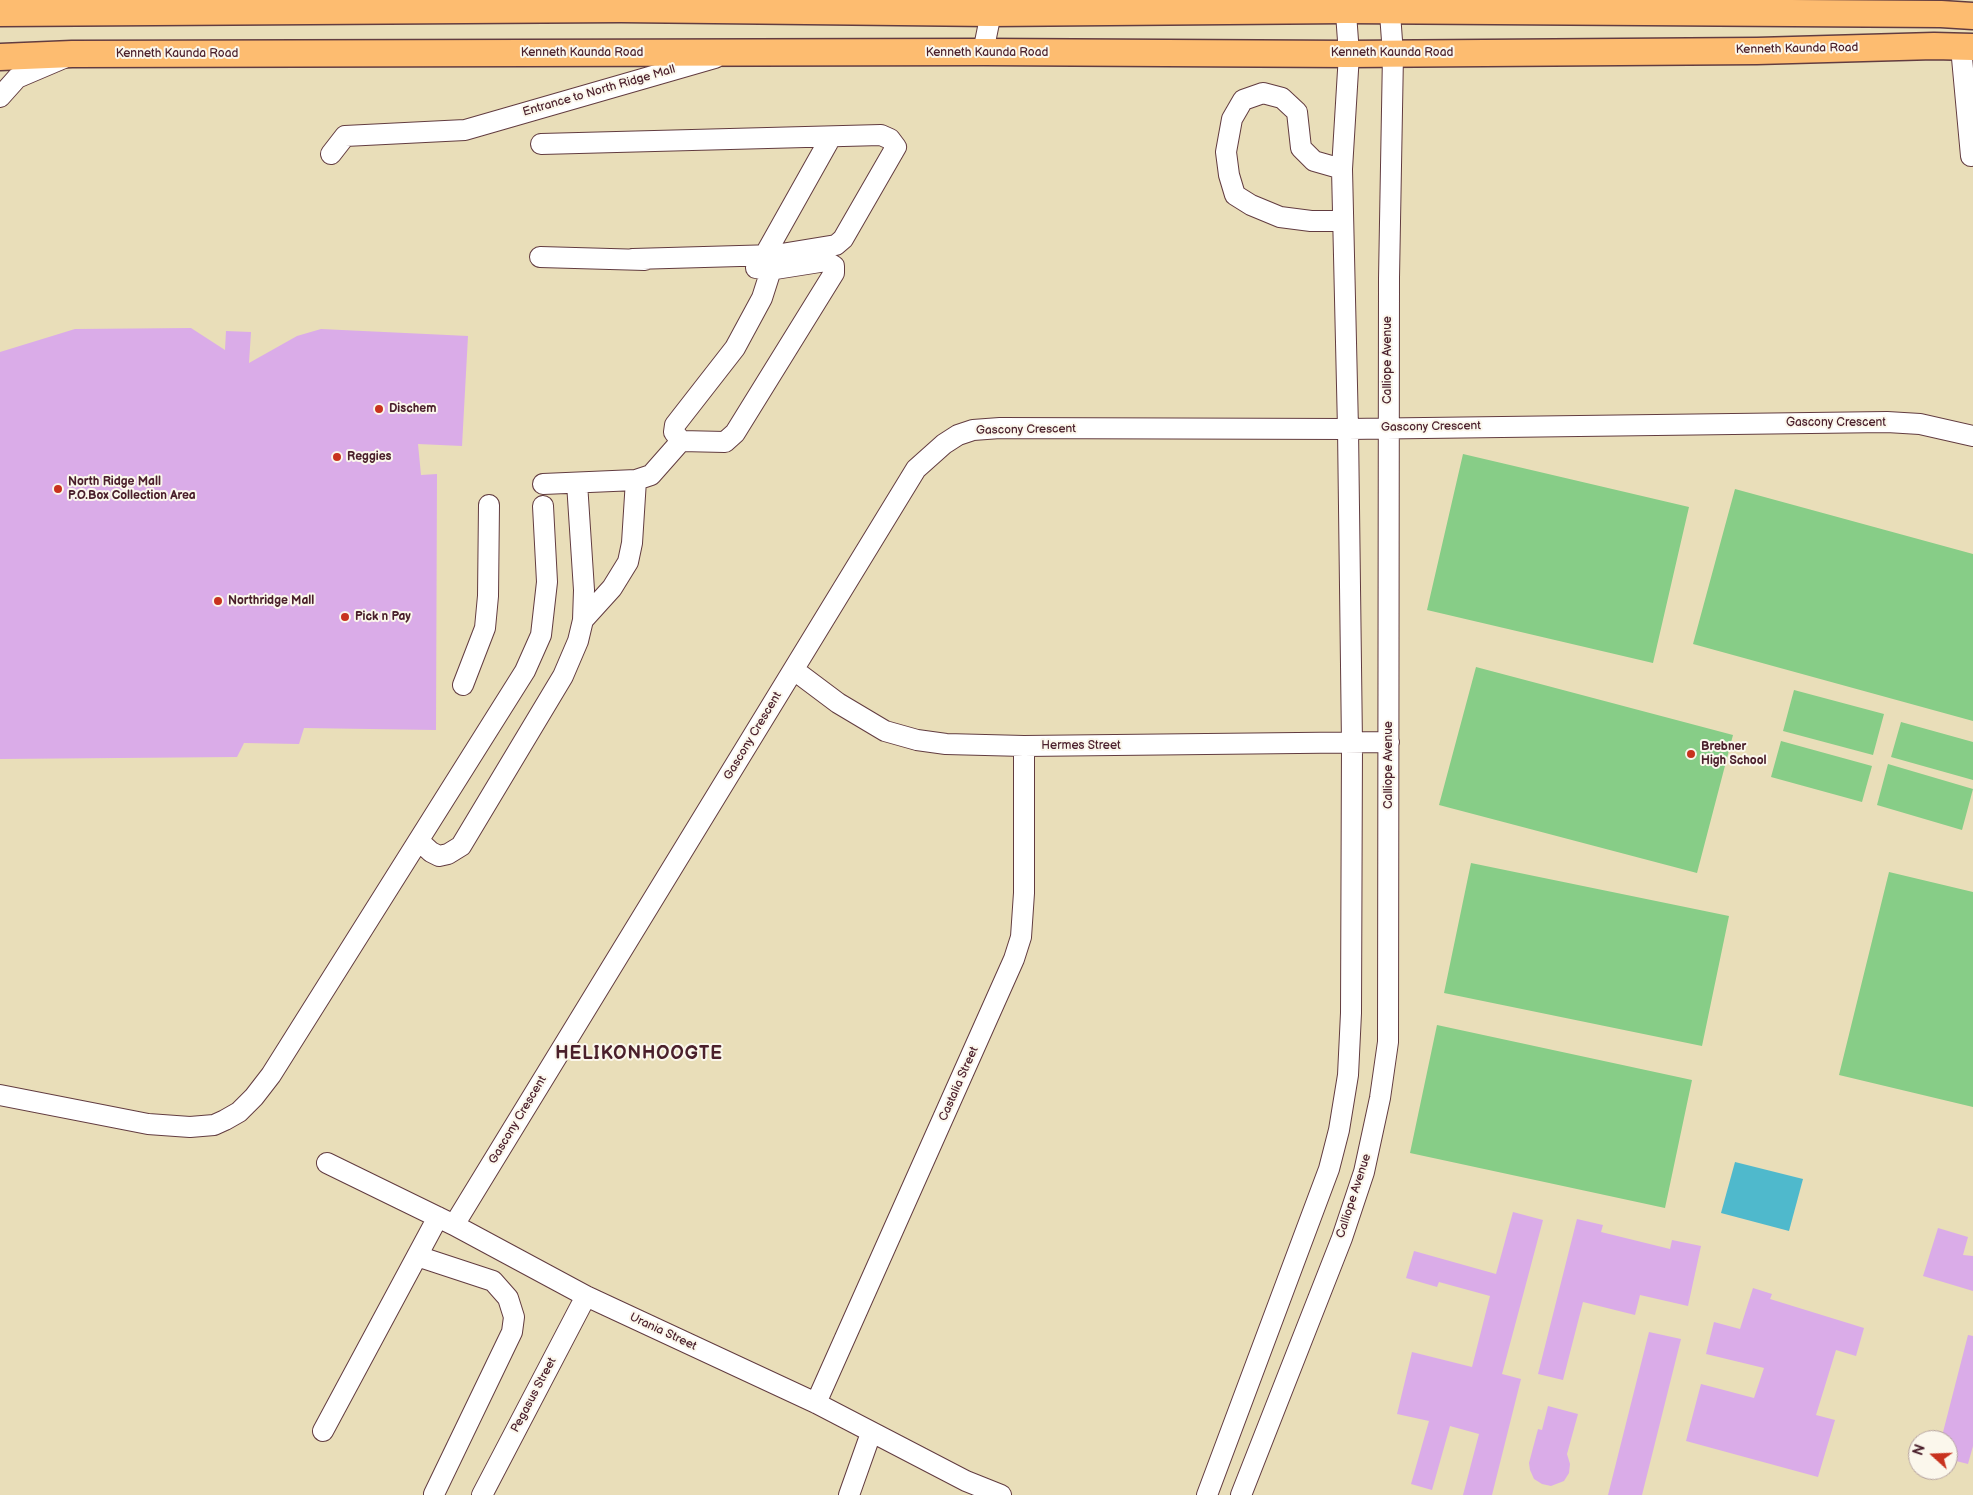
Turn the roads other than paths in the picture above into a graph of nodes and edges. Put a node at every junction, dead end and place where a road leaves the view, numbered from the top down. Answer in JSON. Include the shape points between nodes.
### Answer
{"nodes":[{"id":1,"x":1346,"y":5,"type":"edge"},
{"id":2,"x":1390,"y":5,"type":"edge"},
{"id":3,"x":994,"y":6,"type":"edge"},
{"id":4,"x":0,"y":12,"type":"edge"},
{"id":5,"x":1824,"y":13,"type":"junction"},
{"id":6,"x":1973,"y":16,"type":"edge"},
{"id":7,"x":1967,"y":47,"type":"edge"},
{"id":8,"x":1827,"y":49,"type":"junction"},
{"id":9,"x":984,"y":52,"type":"junction"},
{"id":10,"x":734,"y":53,"type":"junction"},
{"id":11,"x":72,"y":54,"type":"junction"},
{"id":12,"x":1349,"y":54,"type":"junction"},
{"id":13,"x":1393,"y":54,"type":"junction"},
{"id":14,"x":0,"y":57,"type":"edge"},
{"id":15,"x":0,"y":97,"type":"edge"},
{"id":16,"x":831,"y":137,"type":"junction"},
{"id":17,"x":541,"y":144,"type":"dead end"},
{"id":18,"x":331,"y":154,"type":"dead end"},
{"id":19,"x":1971,"y":156,"type":"dead end"},
{"id":20,"x":1342,"y":169,"type":"junction"},
{"id":21,"x":1343,"y":220,"type":"junction"},
{"id":22,"x":540,"y":257,"type":"dead end"},
{"id":23,"x":769,"y":262,"type":"junction"},
{"id":24,"x":1388,"y":428,"type":"junction"},
{"id":25,"x":1348,"y":429,"type":"junction"},
{"id":26,"x":1973,"y":436,"type":"edge"},
{"id":27,"x":681,"y":441,"type":"junction"},
{"id":28,"x":636,"y":480,"type":"junction"},
{"id":29,"x":577,"y":483,"type":"junction"},
{"id":30,"x":543,"y":484,"type":"dead end"},
{"id":31,"x":489,"y":505,"type":"dead end"},
{"id":32,"x":543,"y":506,"type":"dead end"},
{"id":33,"x":583,"y":620,"type":"junction"},
{"id":34,"x":794,"y":670,"type":"junction"},
{"id":35,"x":463,"y":685,"type":"dead end"},
{"id":36,"x":1389,"y":742,"type":"junction"},
{"id":37,"x":1352,"y":744,"type":"junction"},
{"id":38,"x":1024,"y":746,"type":"junction"},
{"id":39,"x":419,"y":841,"type":"junction"},
{"id":40,"x":0,"y":1095,"type":"edge"},
{"id":41,"x":327,"y":1163,"type":"dead end"},
{"id":42,"x":446,"y":1221,"type":"junction"},
{"id":43,"x":417,"y":1256,"type":"junction"},
{"id":44,"x":586,"y":1296,"type":"junction"},
{"id":45,"x":816,"y":1403,"type":"junction"},
{"id":46,"x":323,"y":1431,"type":"dead end"},
{"id":47,"x":871,"y":1432,"type":"junction"},
{"id":48,"x":434,"y":1494,"type":"dead end"},
{"id":49,"x":482,"y":1495,"type":"edge"},
{"id":50,"x":849,"y":1495,"type":"edge"},
{"id":51,"x":1001,"y":1495,"type":"edge"},
{"id":52,"x":1207,"y":1495,"type":"edge"},
{"id":53,"x":1241,"y":1495,"type":"edge"}],
"edges":[{"from":1,"to":2,"type":"main road"},
{"from":1,"to":3,"type":"main road"},
{"from":1,"to":12,"type":"street"},
{"from":2,"to":5,"type":"main road"},
{"from":2,"to":13,"type":"street","name":"Calliope Avenue"},
{"from":3,"to":4,"type":"main road"},
{"from":3,"to":9,"type":"street"},
{"from":5,"to":6,"type":"main road"},
{"from":5,"to":8,"type":"main road"},
{"from":7,"to":8,"type":"main road","name":"Kenneth Kaunda Road"},
{"from":7,"to":19,"type":"street"},
{"from":8,"to":13,"type":"main road","name":"Kenneth Kaunda Road"},
{"from":9,"to":10,"type":"main road","name":"Kenneth Kaunda Road"},
{"from":9,"to":12,"type":"main road","name":"Kenneth Kaunda Road"},
{"from":10,"to":11,"type":"main road","name":"Kenneth Kaunda Road"},
{"from":10,"to":18,"type":"street","name":"Entrance to North Ridge Mall","via":[[465,130],[346,136]]},
{"from":11,"to":14,"type":"main road","name":"Kenneth Kaunda Road"},
{"from":11,"to":15,"type":"street","via":[[17,78]]},
{"from":12,"to":13,"type":"main road","name":"Kenneth Kaunda Road"},
{"from":12,"to":20,"type":"street"},
{"from":13,"to":24,"type":"street","name":"Calliope Avenue"},
{"from":16,"to":17,"type":"street"},
{"from":16,"to":23,"type":"street","via":[[766,251]]},
{"from":16,"to":23,"type":"street","via":[[882,135],[896,147],[836,245],[775,255]]},
{"from":20,"to":21,"type":"street"},
{"from":20,"to":21,"type":"street","via":[[1314,161],[1301,148],[1297,112],[1282,98],[1263,92],[1243,100],[1232,119],[1226,152],[1235,195],[1280,218]]},
{"from":21,"to":25,"type":"street"},
{"from":22,"to":23,"type":"street"},
{"from":23,"to":27,"type":"street","via":[[769,277],[762,298],[735,348],[675,425],[674,432]]},
{"from":23,"to":27,"type":"street","via":[[826,262],[834,266],[834,273],[735,433],[725,442]]},
{"from":24,"to":25,"type":"street","name":"Gascony Crescent"},
{"from":24,"to":26,"type":"street","name":"Gascony Crescent","via":[[1886,422],[1920,424]]},
{"from":24,"to":36,"type":"street","name":"Calliope Avenue"},
{"from":25,"to":34,"type":"street","name":"Gascony Crescent","via":[[1000,428],[958,435],[916,469]]},
{"from":25,"to":37,"type":"street"},
{"from":27,"to":28,"type":"street","via":[[651,475]]},
{"from":28,"to":29,"type":"street"},
{"from":28,"to":33,"type":"street","via":[[628,562],[612,588]]},
{"from":29,"to":30,"type":"street"},
{"from":29,"to":33,"type":"street"},
{"from":31,"to":35,"type":"street","via":[[485,628]]},
{"from":32,"to":39,"type":"street","via":[[547,582],[540,635],[525,671]]},
{"from":33,"to":39,"type":"street","via":[[563,676],[460,846],[439,856]]},
{"from":34,"to":38,"type":"street","name":"Hermes Street","via":[[838,703],[885,731],[946,744]]},
{"from":34,"to":42,"type":"street","name":"Gascony Crescent"},
{"from":36,"to":37,"type":"street","name":"Hermes Street"},
{"from":36,"to":53,"type":"street","name":"Calliope Avenue","via":[[1388,1042],[1380,1098],[1364,1172],[1342,1238]]},
{"from":37,"to":38,"type":"street","name":"Hermes Street"},
{"from":37,"to":52,"type":"street","via":[[1352,1013],[1348,1075],[1339,1130],[1329,1169]]},
{"from":38,"to":45,"type":"street","name":"Castalia Street","via":[[1024,893],[1020,937],[1014,959]]},
{"from":39,"to":40,"type":"street","via":[[271,1074],[239,1112],[214,1125],[190,1127],[148,1124]]},
{"from":41,"to":42,"type":"street","name":"Urania Street"},
{"from":42,"to":43,"type":"street","name":"Gascony Crescent"},
{"from":42,"to":44,"type":"street","name":"Urania Street"},
{"from":43,"to":46,"type":"street","name":"Gascony Crescent"},
{"from":43,"to":48,"type":"street","via":[[493,1281],[508,1298],[514,1317],[512,1332]]},
{"from":44,"to":45,"type":"street","name":"Urania Street"},
{"from":44,"to":49,"type":"street","name":"Pegasus Street"},
{"from":45,"to":47,"type":"street","name":"Urania Street"},
{"from":47,"to":50,"type":"street"},
{"from":47,"to":51,"type":"street","name":"Urania Street","via":[[966,1481]]}]}
